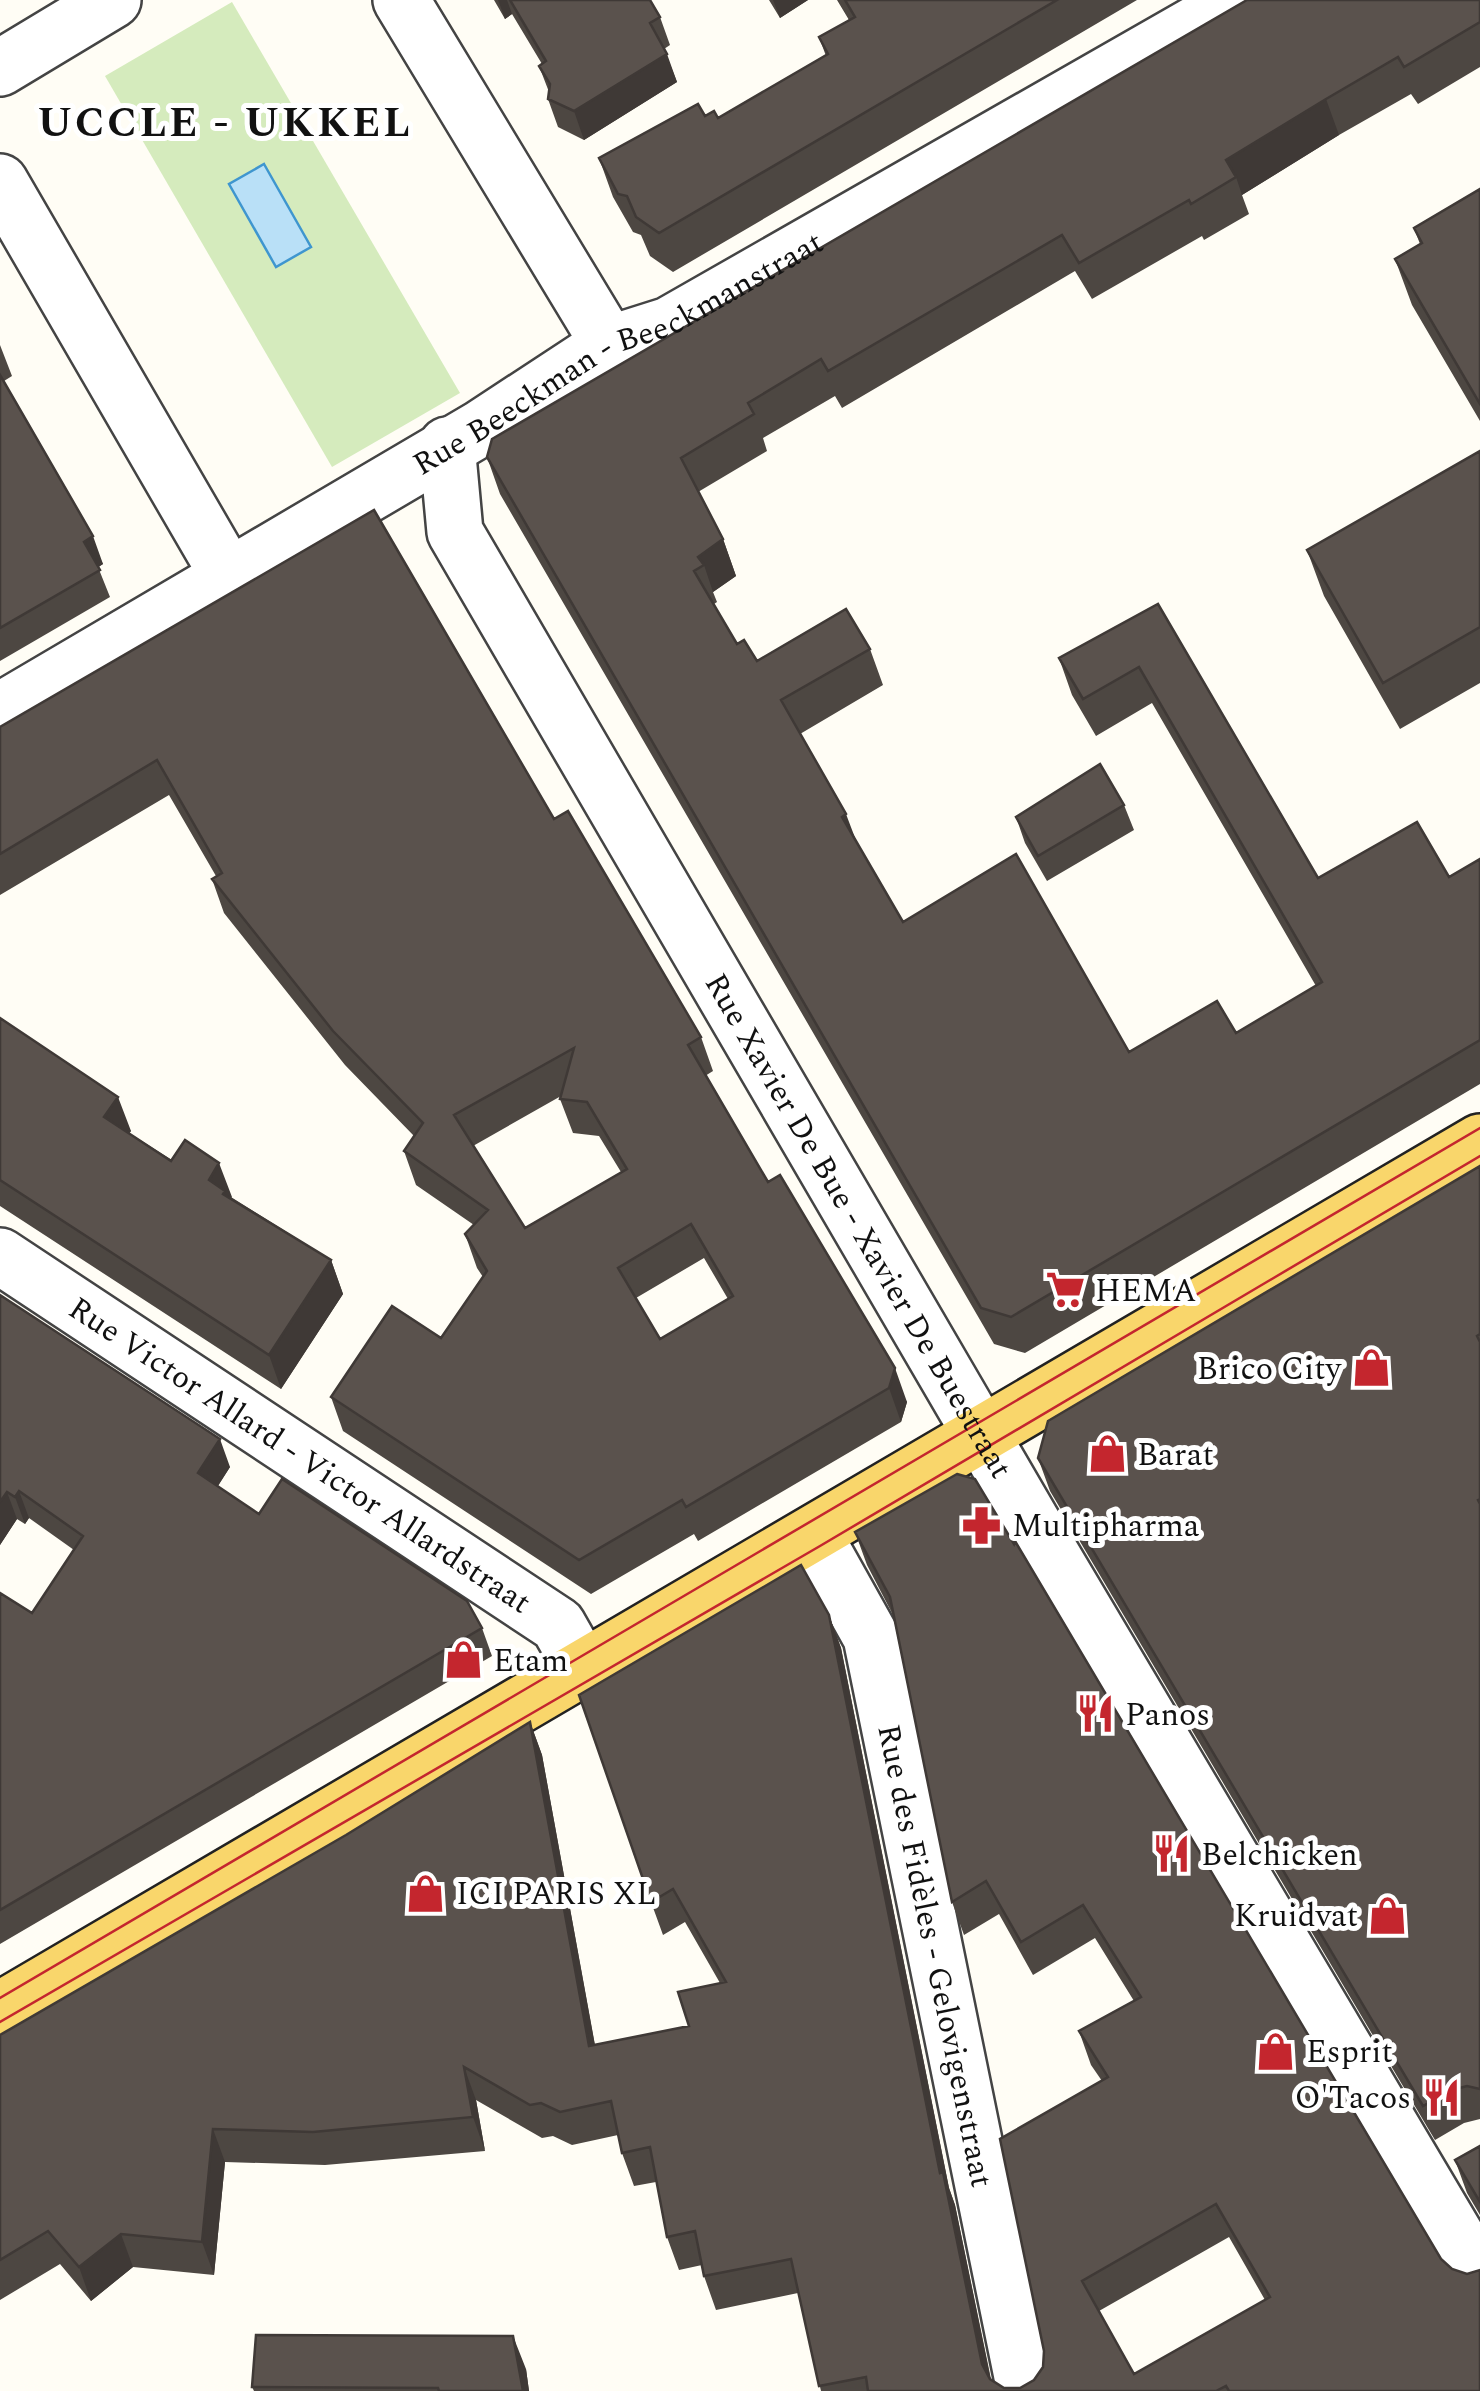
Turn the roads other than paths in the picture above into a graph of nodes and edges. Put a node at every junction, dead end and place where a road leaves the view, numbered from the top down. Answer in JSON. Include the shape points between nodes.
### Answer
{"nodes":[{"id":1,"x":113,"y":0,"type":"edge"},
{"id":2,"x":401,"y":0,"type":"edge"},
{"id":3,"x":1238,"y":0,"type":"edge"},
{"id":4,"x":0,"y":68,"type":"edge"},
{"id":5,"x":0,"y":182,"type":"edge"},
{"id":6,"x":610,"y":344,"type":"junction"},
{"id":7,"x":447,"y":445,"type":"junction"},
{"id":8,"x":379,"y":486,"type":"junction"},
{"id":9,"x":455,"y":532,"type":"junction"},
{"id":10,"x":230,"y":577,"type":"junction"},
{"id":11,"x":0,"y":711,"type":"edge"},
{"id":12,"x":1480,"y":1142,"type":"edge"},
{"id":13,"x":0,"y":1256,"type":"edge"},
{"id":14,"x":982,"y":1436,"type":"junction"},
{"id":15,"x":814,"y":1535,"type":"junction"},
{"id":16,"x":582,"y":1669,"type":"junction"},
{"id":17,"x":0,"y":2010,"type":"edge"},
{"id":18,"x":1480,"y":2276,"type":"edge"},
{"id":19,"x":1025,"y":2391,"type":"edge"}],
"edges":[{"from":1,"to":4,"type":"street"},
{"from":2,"to":6,"type":"street"},
{"from":3,"to":6,"type":"street","name":"Rue Beeckman - Beeckmanstraat","via":[[669,325]]},
{"from":5,"to":10,"type":"street"},
{"from":6,"to":7,"type":"street","name":"Rue Beeckman - Beeckmanstraat"},
{"from":7,"to":8,"type":"street","name":"Rue Beeckman - Beeckmanstraat"},
{"from":7,"to":9,"type":"street","name":"Rue Xavier De Bue - Xavier De Buestraat"},
{"from":8,"to":9,"type":"street","name":"Rue Xavier De Bue - Xavier De Buestraat"},
{"from":8,"to":10,"type":"street","name":"Rue Beeckman - Beeckmanstraat"},
{"from":9,"to":14,"type":"street","name":"Rue Xavier De Bue - Xavier De Buestraat"},
{"from":10,"to":11,"type":"street","name":"Rue Beeckman - Beeckmanstraat"},
{"from":12,"to":14,"type":"main road"},
{"from":13,"to":16,"type":"street","name":"Rue Victor Allard - Victor Allardstraat","via":[[558,1625]]},
{"from":14,"to":15,"type":"main road"},
{"from":14,"to":18,"type":"street","name":"Rue Xavier De Bue - Xavier De Buestraat","via":[[1446,2170]]},
{"from":15,"to":16,"type":"main road"},
{"from":15,"to":19,"type":"street","name":"Rue des Fidèles - Gelovigenstraat","via":[[872,1636]]},
{"from":16,"to":17,"type":"main road"}]}
